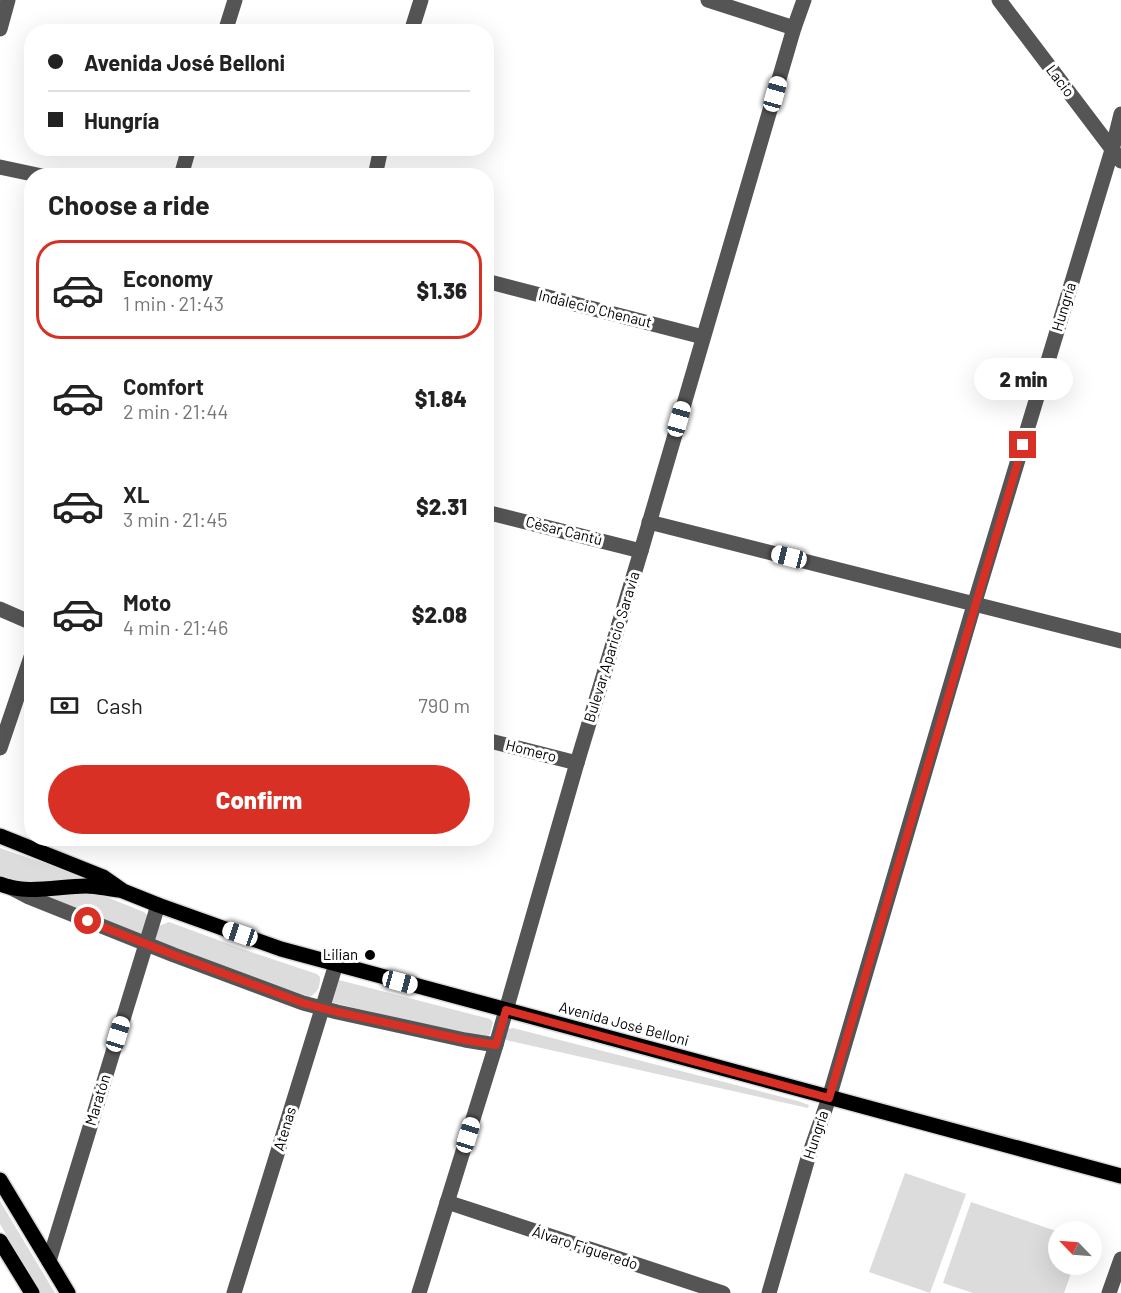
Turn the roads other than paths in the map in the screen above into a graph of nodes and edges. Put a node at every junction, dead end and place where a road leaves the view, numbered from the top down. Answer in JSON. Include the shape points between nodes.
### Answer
{"nodes":[{"id":1,"x":8,"y":0,"type":"edge"},
{"id":2,"x":235,"y":0,"type":"edge"},
{"id":3,"x":421,"y":0,"type":"edge"},
{"id":4,"x":708,"y":0,"type":"edge"},
{"id":5,"x":804,"y":0,"type":"edge"},
{"id":6,"x":999,"y":0,"type":"edge"},
{"id":7,"x":228,"y":24,"type":"edge"},
{"id":8,"x":414,"y":24,"type":"edge"},
{"id":9,"x":794,"y":28,"type":"junction"},
{"id":10,"x":0,"y":29,"type":"edge"},
{"id":11,"x":1121,"y":114,"type":"edge"},
{"id":12,"x":1118,"y":151,"type":"edge"},
{"id":13,"x":0,"y":167,"type":"edge"},
{"id":14,"x":24,"y":172,"type":"edge"},
{"id":15,"x":494,"y":284,"type":"edge"},
{"id":16,"x":703,"y":337,"type":"junction"},
{"id":17,"x":494,"y":514,"type":"edge"},
{"id":18,"x":649,"y":522,"type":"junction"},
{"id":19,"x":641,"y":551,"type":"junction"},
{"id":20,"x":974,"y":605,"type":"junction"},
{"id":21,"x":0,"y":609,"type":"edge"},
{"id":22,"x":24,"y":620,"type":"edge"},
{"id":23,"x":1121,"y":641,"type":"edge"},
{"id":24,"x":24,"y":678,"type":"edge"},
{"id":25,"x":494,"y":742,"type":"edge"},
{"id":26,"x":0,"y":748,"type":"edge"},
{"id":27,"x":577,"y":763,"type":"junction"},
{"id":28,"x":0,"y":836,"type":"edge"},
{"id":29,"x":24,"y":846,"type":"edge"},
{"id":30,"x":25,"y":846,"type":"edge"},
{"id":31,"x":4,"y":885,"type":"edge"},
{"id":32,"x":123,"y":891,"type":"junction"},
{"id":33,"x":158,"y":906,"type":"junction"},
{"id":34,"x":146,"y":944,"type":"junction"},
{"id":35,"x":336,"y":964,"type":"junction"},
{"id":36,"x":323,"y":1008,"type":"junction"},
{"id":37,"x":506,"y":1010,"type":"junction"},
{"id":38,"x":496,"y":1045,"type":"junction"},
{"id":39,"x":829,"y":1098,"type":"junction"},
{"id":40,"x":1121,"y":1176,"type":"edge"},
{"id":41,"x":0,"y":1180,"type":"edge"},
{"id":42,"x":447,"y":1203,"type":"junction"},
{"id":43,"x":0,"y":1241,"type":"edge"},
{"id":44,"x":1121,"y":1259,"type":"edge"},
{"id":45,"x":50,"y":1261,"type":"junction"},
{"id":46,"x":33,"y":1293,"type":"edge"},
{"id":47,"x":68,"y":1293,"type":"edge"},
{"id":48,"x":234,"y":1293,"type":"edge"},
{"id":49,"x":419,"y":1293,"type":"edge"},
{"id":50,"x":723,"y":1293,"type":"edge"},
{"id":51,"x":769,"y":1293,"type":"edge"},
{"id":52,"x":1109,"y":1293,"type":"edge"}],
"edges":[{"from":1,"to":10,"type":"street"},
{"from":2,"to":7,"type":"street"},
{"from":3,"to":8,"type":"street"},
{"from":4,"to":9,"type":"street"},
{"from":5,"to":9,"type":"street","name":"Bulevar Aparicio Saravia"},
{"from":6,"to":12,"type":"street","name":"Lacio"},
{"from":9,"to":16,"type":"street","name":"Bulevar Aparicio Saravia"},
{"from":11,"to":12,"type":"street","name":"Hungría"},
{"from":12,"to":20,"type":"street","name":"Hungría"},
{"from":13,"to":14,"type":"street"},
{"from":15,"to":16,"type":"street","name":"Indalecio Chenaut"},
{"from":16,"to":18,"type":"street","name":"Bulevar Aparicio Saravia"},
{"from":17,"to":19,"type":"street","name":"César Cantú"},
{"from":18,"to":19,"type":"street","name":"Bulevar Aparicio Saravia"},
{"from":18,"to":20,"type":"street"},
{"from":19,"to":27,"type":"street","name":"Bulevar Aparicio Saravia"},
{"from":20,"to":23,"type":"street"},
{"from":20,"to":39,"type":"street","name":"Hungría"},
{"from":21,"to":22,"type":"street"},
{"from":24,"to":26,"type":"street"},
{"from":25,"to":27,"type":"street","name":"Homero"},
{"from":27,"to":37,"type":"street","name":"Bulevar Aparicio Saravia"},
{"from":28,"to":29,"type":"main road","name":"Avenida José Belloni"},
{"from":30,"to":32,"type":"main road","name":"Avenida José Belloni","via":[[103,877]]},
{"from":31,"to":32,"type":"main road","name":"Avenida José Belloni","via":[[20,889],[89,886]]},
{"from":31,"to":34,"type":"street","name":"Avenida José Belloni"},
{"from":32,"to":33,"type":"main road","name":"Avenida José Belloni"},
{"from":33,"to":34,"type":"street","name":"Maratón"},
{"from":33,"to":35,"type":"main road","name":"Avenida José Belloni"},
{"from":34,"to":36,"type":"street","name":"Avenida José Belloni"},
{"from":34,"to":45,"type":"street","name":"Maratón"},
{"from":35,"to":36,"type":"street","name":"Atenas"},
{"from":35,"to":37,"type":"main road","name":"Avenida José Belloni"},
{"from":36,"to":38,"type":"street","name":"Avenida José Belloni"},
{"from":36,"to":48,"type":"street","name":"Atenas"},
{"from":37,"to":38,"type":"street","name":"Bulevar Aparicio Saravia"},
{"from":37,"to":39,"type":"main road","name":"Avenida José Belloni"},
{"from":38,"to":42,"type":"street","name":"Bulevar Aparicio Saravia"},
{"from":39,"to":40,"type":"main road","name":"Avenida José Belloni"},
{"from":39,"to":51,"type":"street","name":"Hungría"},
{"from":41,"to":45,"type":"main road"},
{"from":42,"to":49,"type":"street","name":"Bulevar Aparicio Saravia"},
{"from":42,"to":50,"type":"street","name":"Álvaro Figueredo"},
{"from":43,"to":46,"type":"main road"},
{"from":44,"to":52,"type":"street"},
{"from":45,"to":47,"type":"main road"}]}
